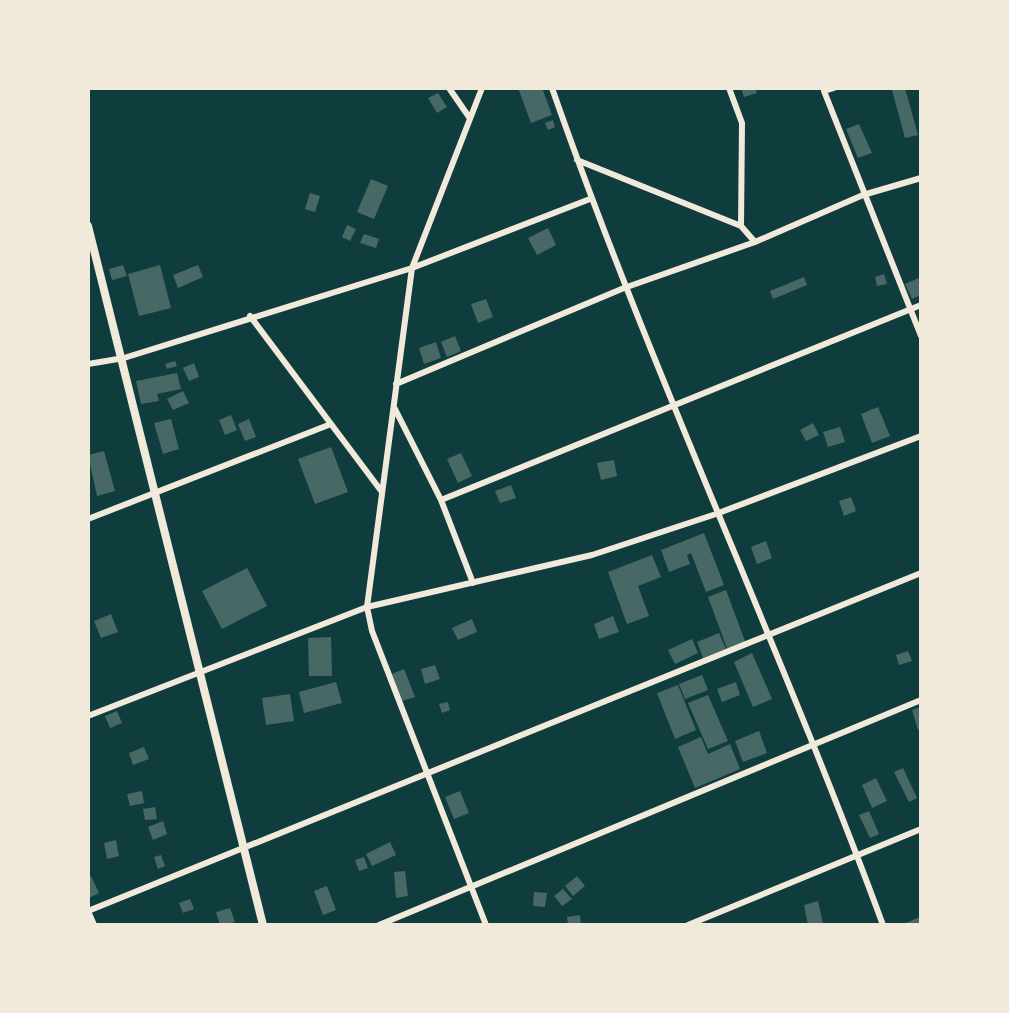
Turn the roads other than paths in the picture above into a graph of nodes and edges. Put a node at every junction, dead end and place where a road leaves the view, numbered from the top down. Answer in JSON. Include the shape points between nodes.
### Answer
{"nodes":[{"id":1,"x":449,"y":88,"type":"edge"},
{"id":2,"x":482,"y":88,"type":"edge"},
{"id":3,"x":552,"y":88,"type":"edge"},
{"id":4,"x":729,"y":88,"type":"edge"},
{"id":5,"x":834,"y":88,"type":"edge"},
{"id":6,"x":469,"y":117,"type":"junction"},
{"id":7,"x":577,"y":160,"type":"junction"},
{"id":8,"x":921,"y":178,"type":"edge"},
{"id":9,"x":863,"y":195,"type":"junction"},
{"id":10,"x":590,"y":199,"type":"junction"},
{"id":11,"x":88,"y":226,"type":"edge"},
{"id":12,"x":741,"y":226,"type":"junction"},
{"id":13,"x":755,"y":242,"type":"junction"},
{"id":14,"x":412,"y":268,"type":"junction"},
{"id":15,"x":624,"y":288,"type":"junction"},
{"id":16,"x":921,"y":305,"type":"edge"},
{"id":17,"x":910,"y":309,"type":"junction"},
{"id":18,"x":250,"y":316,"type":"junction"},
{"id":19,"x":921,"y":336,"type":"edge"},
{"id":20,"x":124,"y":358,"type":"junction"},
{"id":21,"x":88,"y":364,"type":"edge"},
{"id":22,"x":396,"y":384,"type":"junction"},
{"id":23,"x":394,"y":407,"type":"junction"},
{"id":24,"x":673,"y":408,"type":"junction"},
{"id":25,"x":331,"y":424,"type":"junction"},
{"id":26,"x":921,"y":436,"type":"edge"},
{"id":27,"x":382,"y":493,"type":"junction"},
{"id":28,"x":156,"y":494,"type":"junction"},
{"id":29,"x":441,"y":500,"type":"junction"},
{"id":30,"x":716,"y":514,"type":"junction"},
{"id":31,"x":88,"y":519,"type":"edge"},
{"id":32,"x":921,"y":573,"type":"edge"},
{"id":33,"x":473,"y":583,"type":"junction"},
{"id":34,"x":367,"y":607,"type":"junction"},
{"id":35,"x":769,"y":634,"type":"junction"},
{"id":36,"x":198,"y":672,"type":"junction"},
{"id":37,"x":921,"y":700,"type":"edge"},
{"id":38,"x":88,"y":716,"type":"edge"},
{"id":39,"x":812,"y":744,"type":"junction"},
{"id":40,"x":427,"y":773,"type":"junction"},
{"id":41,"x":921,"y":829,"type":"edge"},
{"id":42,"x":241,"y":849,"type":"junction"},
{"id":43,"x":857,"y":855,"type":"junction"},
{"id":44,"x":471,"y":889,"type":"junction"},
{"id":45,"x":88,"y":911,"type":"edge"},
{"id":46,"x":94,"y":925,"type":"edge"},
{"id":47,"x":263,"y":925,"type":"edge"},
{"id":48,"x":379,"y":925,"type":"edge"},
{"id":49,"x":486,"y":925,"type":"edge"},
{"id":50,"x":688,"y":925,"type":"edge"},
{"id":51,"x":883,"y":925,"type":"edge"}],
"edges":[{"from":1,"to":6,"type":"street"},
{"from":2,"to":6,"type":"street"},
{"from":3,"to":7,"type":"street"},
{"from":4,"to":12,"type":"street","via":[[742,123]]},
{"from":5,"to":9,"type":"street","via":[[824,91]]},
{"from":6,"to":14,"type":"street"},
{"from":7,"to":10,"type":"street"},
{"from":7,"to":12,"type":"street"},
{"from":8,"to":9,"type":"street"},
{"from":9,"to":13,"type":"street"},
{"from":9,"to":17,"type":"street"},
{"from":10,"to":14,"type":"street"},
{"from":10,"to":15,"type":"street"},
{"from":11,"to":20,"type":"street"},
{"from":12,"to":13,"type":"street"},
{"from":13,"to":15,"type":"street"},
{"from":14,"to":18,"type":"street"},
{"from":14,"to":22,"type":"street"},
{"from":15,"to":22,"type":"street"},
{"from":15,"to":24,"type":"street"},
{"from":16,"to":17,"type":"street"},
{"from":17,"to":19,"type":"street"},
{"from":17,"to":24,"type":"street"},
{"from":18,"to":20,"type":"street"},
{"from":18,"to":25,"type":"street"},
{"from":20,"to":21,"type":"street"},
{"from":20,"to":28,"type":"street"},
{"from":22,"to":23,"type":"street"},
{"from":23,"to":27,"type":"street"},
{"from":23,"to":29,"type":"street"},
{"from":24,"to":29,"type":"street"},
{"from":24,"to":30,"type":"street"},
{"from":25,"to":27,"type":"street"},
{"from":25,"to":28,"type":"street"},
{"from":26,"to":30,"type":"street"},
{"from":27,"to":34,"type":"street"},
{"from":28,"to":31,"type":"street"},
{"from":28,"to":36,"type":"street"},
{"from":29,"to":33,"type":"street"},
{"from":30,"to":33,"type":"street","via":[[592,555]]},
{"from":30,"to":35,"type":"street"},
{"from":32,"to":35,"type":"street"},
{"from":33,"to":34,"type":"street"},
{"from":34,"to":36,"type":"street"},
{"from":34,"to":40,"type":"street"},
{"from":35,"to":39,"type":"street"},
{"from":35,"to":40,"type":"street"},
{"from":36,"to":38,"type":"street"},
{"from":36,"to":42,"type":"street"},
{"from":37,"to":39,"type":"street"},
{"from":39,"to":43,"type":"street"},
{"from":39,"to":44,"type":"street"},
{"from":40,"to":42,"type":"street"},
{"from":40,"to":44,"type":"street"},
{"from":41,"to":43,"type":"street"},
{"from":42,"to":45,"type":"street"},
{"from":42,"to":47,"type":"street"},
{"from":43,"to":50,"type":"street"},
{"from":43,"to":51,"type":"street"},
{"from":44,"to":48,"type":"street"},
{"from":44,"to":49,"type":"street"},
{"from":45,"to":46,"type":"street"}]}
